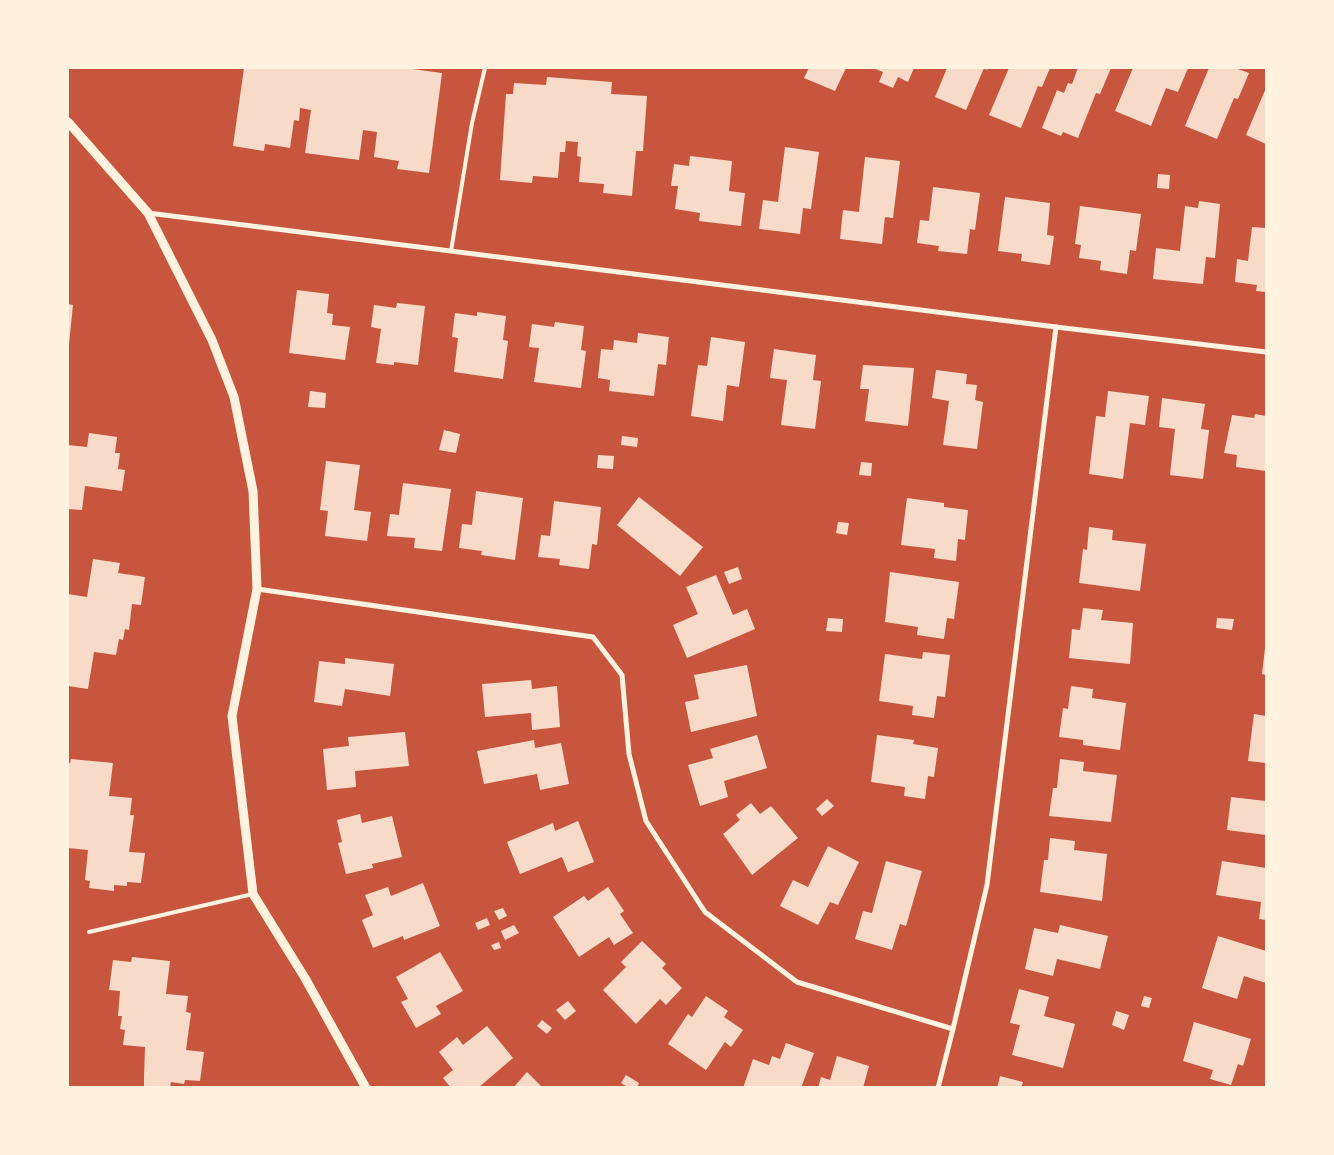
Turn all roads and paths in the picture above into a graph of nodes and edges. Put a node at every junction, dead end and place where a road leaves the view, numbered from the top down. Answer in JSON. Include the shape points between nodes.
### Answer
{"nodes":[{"id":1,"x":484,"y":68,"type":"edge"},
{"id":2,"x":68,"y":122,"type":"edge"},
{"id":3,"x":148,"y":213,"type":"junction"},
{"id":4,"x":451,"y":251,"type":"junction"},
{"id":5,"x":1056,"y":327,"type":"junction"},
{"id":6,"x":1266,"y":352,"type":"edge"},
{"id":7,"x":257,"y":589,"type":"junction"},
{"id":8,"x":253,"y":894,"type":"junction"},
{"id":9,"x":89,"y":932,"type":"dead end"},
{"id":10,"x":953,"y":1029,"type":"junction"},
{"id":11,"x":366,"y":1088,"type":"edge"},
{"id":12,"x":938,"y":1088,"type":"edge"}],
"edges":[{"from":1,"to":4,"type":"lane"},
{"from":2,"to":3,"type":"street"},
{"from":3,"to":4,"type":"street"},
{"from":3,"to":7,"type":"street","via":[[212,340],[234,397],[253,491]]},
{"from":4,"to":5,"type":"street"},
{"from":5,"to":6,"type":"street"},
{"from":5,"to":10,"type":"street","via":[[986,885]]},
{"from":7,"to":8,"type":"street","via":[[232,716]]},
{"from":7,"to":10,"type":"street","via":[[593,637],[622,674],[628,754],[646,821],[704,912],[797,982]]},
{"from":8,"to":9,"type":"lane"},
{"from":8,"to":11,"type":"street","via":[[305,978]]},
{"from":10,"to":12,"type":"street"}]}
